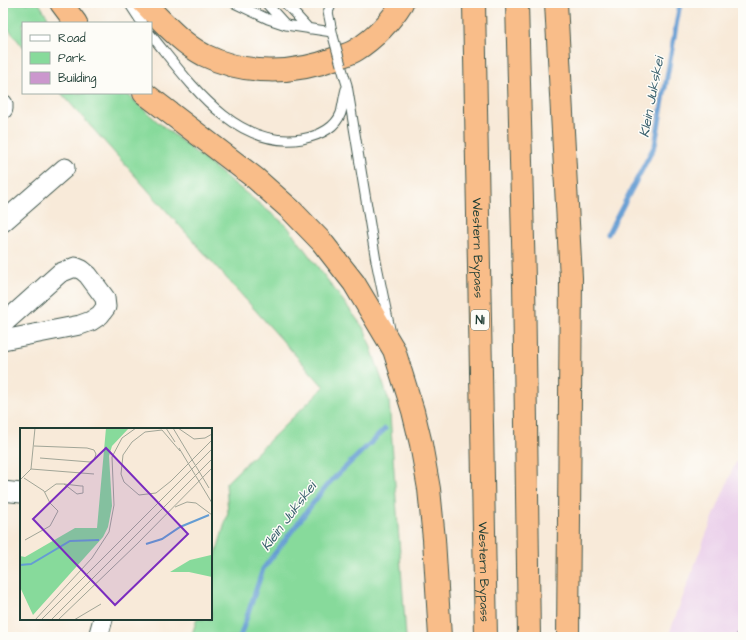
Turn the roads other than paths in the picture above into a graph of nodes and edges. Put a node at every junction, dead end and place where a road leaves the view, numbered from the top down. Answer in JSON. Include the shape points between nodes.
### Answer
{"nodes":[{"id":1,"x":61,"y":3,"type":"edge"},
{"id":2,"x":129,"y":3,"type":"edge"},
{"id":3,"x":144,"y":3,"type":"edge"},
{"id":4,"x":234,"y":3,"type":"edge"},
{"id":5,"x":266,"y":3,"type":"edge"},
{"id":6,"x":285,"y":3,"type":"edge"},
{"id":7,"x":332,"y":3,"type":"edge"},
{"id":8,"x":402,"y":3,"type":"edge"},
{"id":9,"x":474,"y":3,"type":"edge"},
{"id":10,"x":517,"y":3,"type":"edge"},
{"id":11,"x":556,"y":4,"type":"edge"},
{"id":12,"x":75,"y":22,"type":"edge"},
{"id":13,"x":141,"y":22,"type":"edge"},
{"id":14,"x":286,"y":25,"type":"junction"},
{"id":15,"x":309,"y":29,"type":"junction"},
{"id":16,"x":333,"y":34,"type":"junction"},
{"id":17,"x":152,"y":36,"type":"edge"},
{"id":18,"x":347,"y":85,"type":"junction"},
{"id":19,"x":145,"y":94,"type":"edge"},
{"id":20,"x":3,"y":104,"type":"edge"},
{"id":21,"x":3,"y":109,"type":"edge"},
{"id":22,"x":65,"y":168,"type":"dead end"},
{"id":23,"x":3,"y":222,"type":"edge"},
{"id":24,"x":3,"y":324,"type":"edge"},
{"id":25,"x":3,"y":340,"type":"edge"},
{"id":26,"x":394,"y":350,"type":"junction"},
{"id":27,"x":3,"y":491,"type":"edge"},
{"id":28,"x":20,"y":493,"type":"edge"},
{"id":29,"x":103,"y":620,"type":"edge"},
{"id":30,"x":98,"y":637,"type":"edge"},
{"id":31,"x":440,"y":637,"type":"edge"},
{"id":32,"x":486,"y":637,"type":"edge"},
{"id":33,"x":529,"y":637,"type":"edge"},
{"id":34,"x":568,"y":637,"type":"edge"}],
"edges":[{"from":1,"to":12,"type":"highway"},
{"from":2,"to":13,"type":"lane"},
{"from":3,"to":8,"type":"highway","via":[[181,39],[203,54],[229,65],[269,72],[323,64],[355,51],[380,32]]},
{"from":4,"to":14,"type":"lane"},
{"from":5,"to":14,"type":"lane"},
{"from":6,"to":15,"type":"lane"},
{"from":7,"to":16,"type":"lane","via":[[328,12]]},
{"from":9,"to":32,"type":"highway","name":"Western Bypass","number":"N1"},
{"from":10,"to":33,"type":"highway"},
{"from":11,"to":34,"type":"highway","via":[[571,278]]},
{"from":14,"to":15,"type":"lane"},
{"from":15,"to":16,"type":"lane"},
{"from":16,"to":18,"type":"lane","bridge":true},
{"from":17,"to":18,"type":"lane","via":[[202,96],[226,118],[245,130],[263,136],[295,140],[321,134],[340,114]]},
{"from":18,"to":26,"type":"lane","via":[[376,261]]},
{"from":19,"to":26,"type":"highway","via":[[255,178],[291,210],[322,242],[354,283]]},
{"from":20,"to":21,"type":"street"},
{"from":22,"to":23,"type":"street"},
{"from":24,"to":25,"type":"street","via":[[60,274],[75,268],[88,275],[105,298],[106,307],[91,321]]},
{"from":26,"to":31,"type":"highway","via":[[413,411],[429,489]]},
{"from":27,"to":28,"type":"street"},
{"from":29,"to":30,"type":"street"}]}
